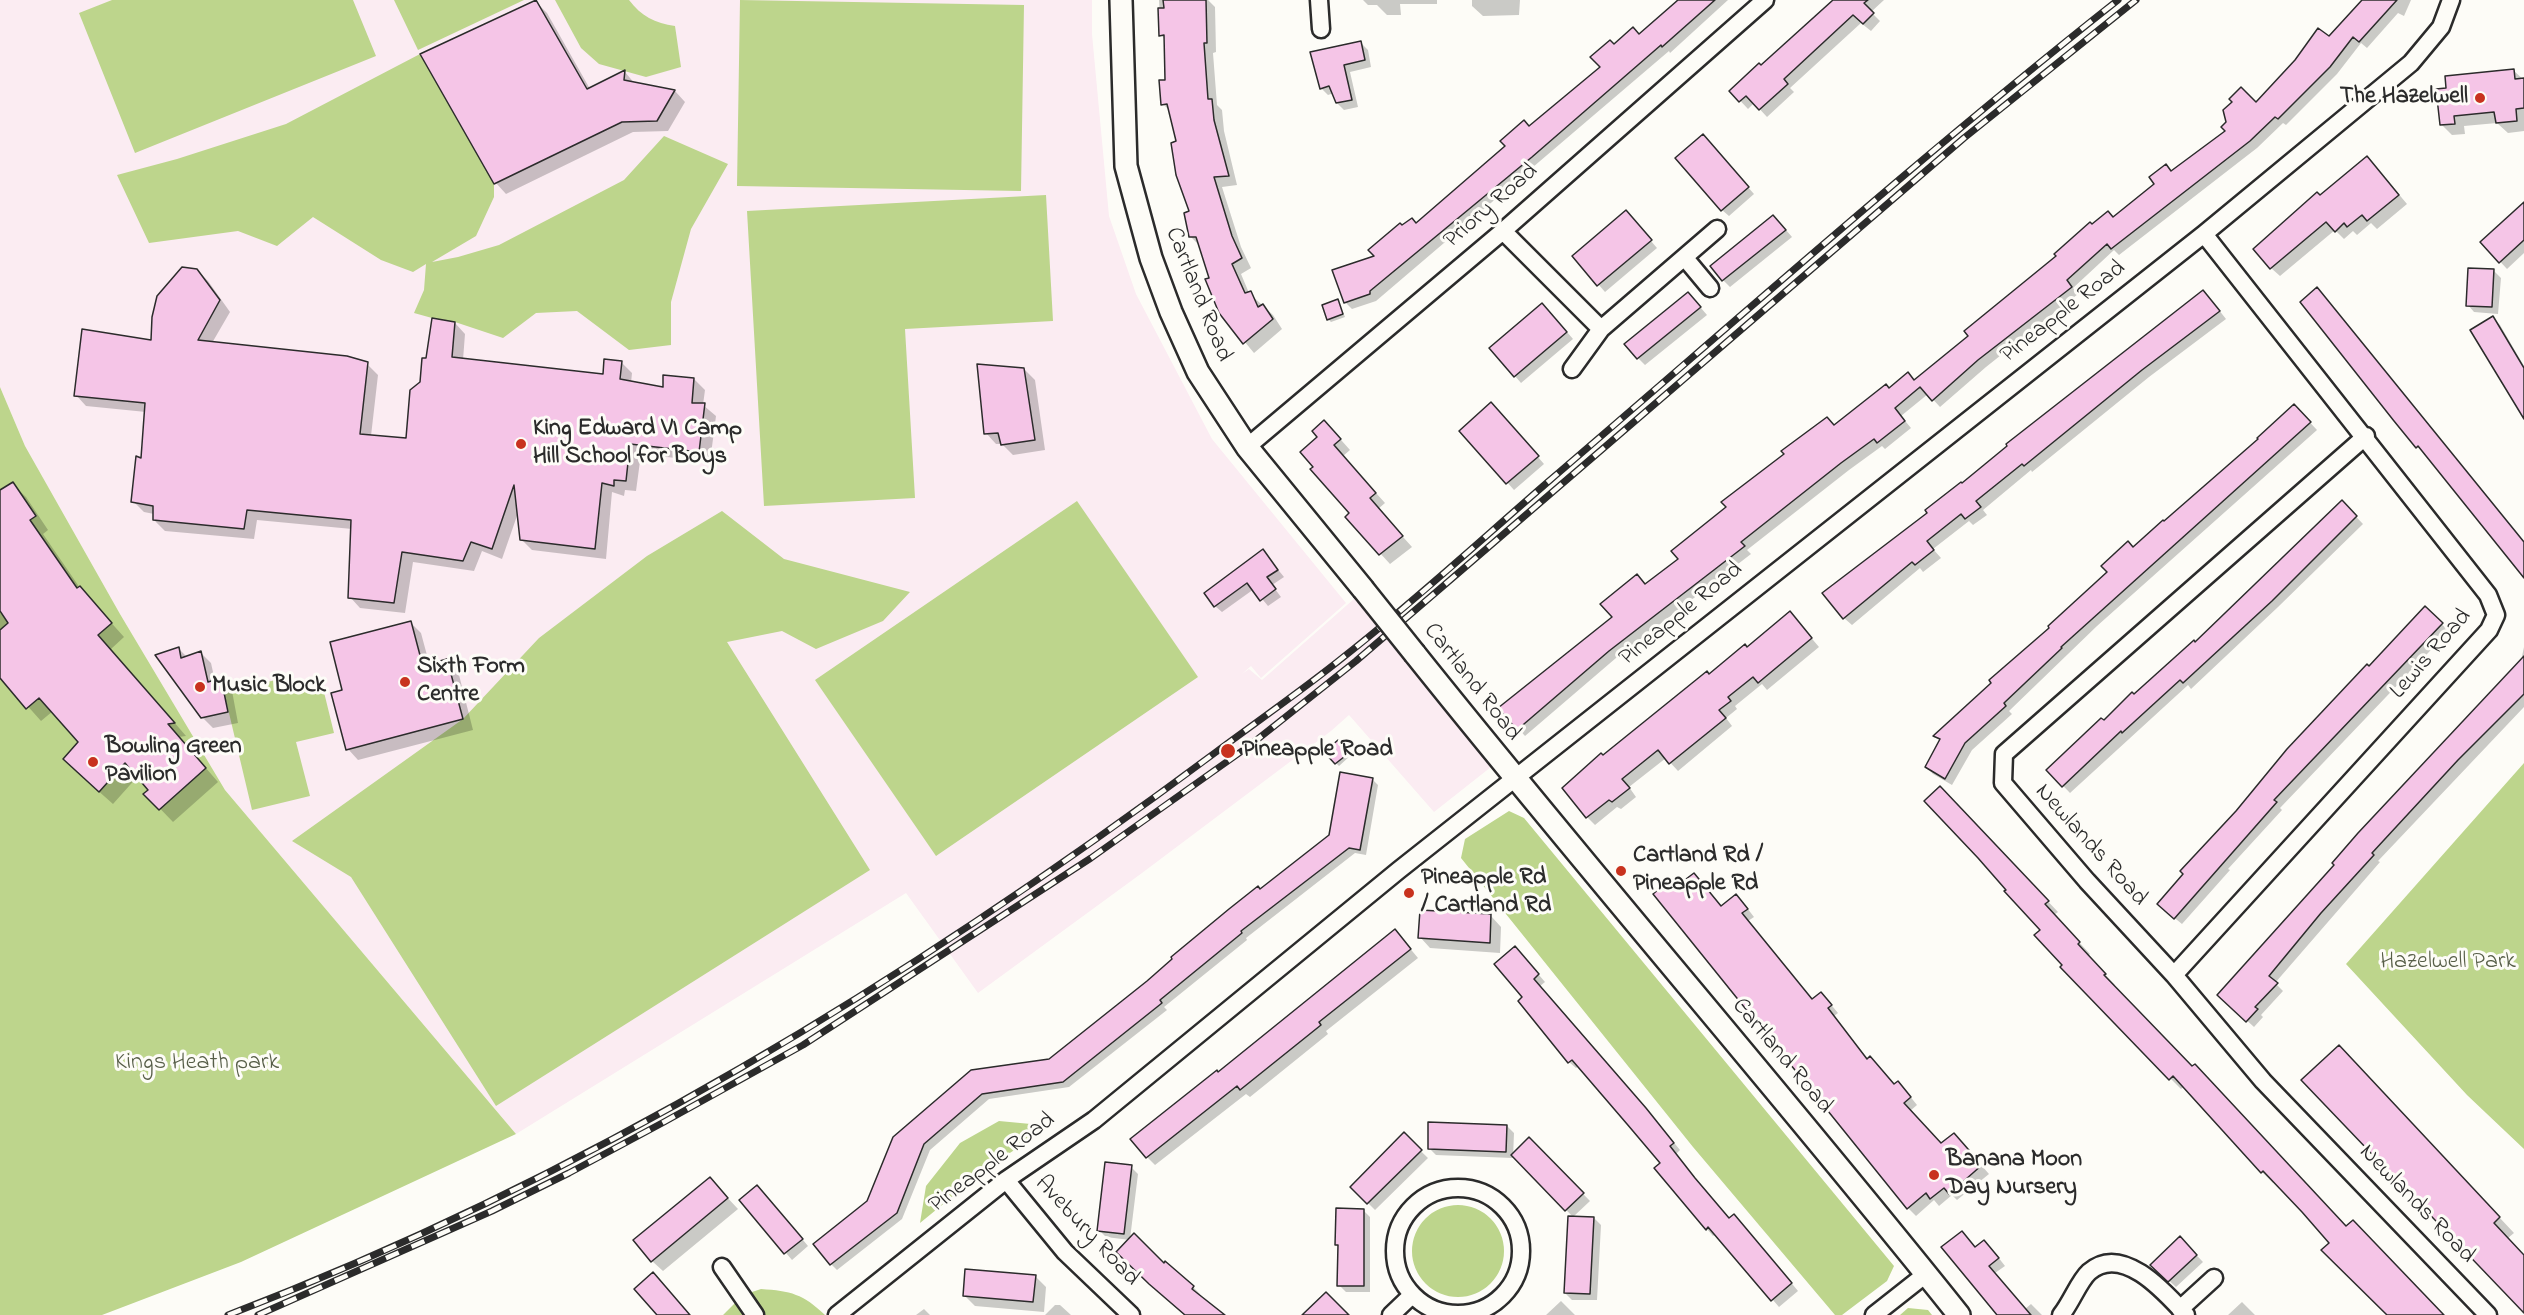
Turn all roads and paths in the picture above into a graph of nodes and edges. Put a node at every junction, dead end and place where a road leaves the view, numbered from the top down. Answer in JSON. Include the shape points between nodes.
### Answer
{"nodes":[{"id":1,"x":1121,"y":0,"type":"edge"},
{"id":2,"x":1319,"y":0,"type":"edge"},
{"id":3,"x":1766,"y":0,"type":"edge"},
{"id":4,"x":2451,"y":0,"type":"edge"},
{"id":5,"x":1321,"y":28,"type":"dead end"},
{"id":6,"x":1717,"y":229,"type":"dead end"},
{"id":7,"x":1503,"y":231,"type":"junction"},
{"id":8,"x":2204,"y":234,"type":"junction"},
{"id":9,"x":1685,"y":258,"type":"junction"},
{"id":10,"x":1710,"y":288,"type":"dead end"},
{"id":11,"x":1601,"y":329,"type":"junction"},
{"id":12,"x":1572,"y":369,"type":"dead end"},
{"id":13,"x":2366,"y":436,"type":"junction"},
{"id":14,"x":1247,"y":447,"type":"junction"},
{"id":15,"x":1515,"y":779,"type":"junction"},
{"id":16,"x":2174,"y":975,"type":"junction"},
{"id":17,"x":1006,"y":1180,"type":"junction"},
{"id":18,"x":722,"y":1267,"type":"dead end"},
{"id":19,"x":1926,"y":1274,"type":"junction"},
{"id":20,"x":2214,"y":1278,"type":"dead end"},
{"id":21,"x":1412,"y":1295,"type":"junction"},
{"id":22,"x":2183,"y":1312,"type":"edge"},
{"id":23,"x":755,"y":1315,"type":"edge"},
{"id":24,"x":837,"y":1315,"type":"edge"},
{"id":25,"x":1131,"y":1315,"type":"edge"},
{"id":26,"x":1391,"y":1315,"type":"edge"},
{"id":27,"x":1874,"y":1315,"type":"edge"},
{"id":28,"x":1959,"y":1315,"type":"edge"},
{"id":29,"x":2061,"y":1315,"type":"edge"},
{"id":30,"x":2488,"y":1315,"type":"edge"}],
"edges":[{"from":1,"to":14,"type":"street","name":"Cartland Road","via":[[1126,166],[1151,258],[1198,372]]},
{"from":2,"to":5,"type":"street"},
{"from":3,"to":7,"type":"street","name":"Priory Road"},
{"from":4,"to":8,"type":"street","name":"Pineapple Road","via":[[2441,27],[2411,63]]},
{"from":6,"to":9,"type":"street"},
{"from":7,"to":11,"type":"street"},
{"from":7,"to":14,"type":"street","name":"Priory Road"},
{"from":8,"to":13,"type":"street","name":"Lewis Road"},
{"from":8,"to":15,"type":"street","name":"Pineapple Road"},
{"from":9,"to":10,"type":"street"},
{"from":9,"to":11,"type":"street"},
{"from":11,"to":12,"type":"street"},
{"from":13,"to":16,"type":"street","name":"Lewis Road","via":[[2488,595],[2496,615],[2489,630]]},
{"from":13,"to":16,"type":"street","name":"Newlands Road","via":[[2004,754],[2003,783]]},
{"from":14,"to":15,"type":"street","name":"Cartland Road","bridge":true},
{"from":15,"to":17,"type":"street","name":"Pineapple Road","via":[[1094,1120]]},
{"from":15,"to":19,"type":"street","name":"Cartland Road"},
{"from":16,"to":30,"type":"street","name":"Newlands Road","via":[[2276,1095]]},
{"from":17,"to":24,"type":"street","name":"Pineapple Road"},
{"from":17,"to":25,"type":"street","name":"Avebury Road","via":[[1065,1252]]},
{"from":18,"to":23,"type":"street"},
{"from":19,"to":27,"type":"street"},
{"from":19,"to":28,"type":"street","name":"Cartland Road"},
{"from":20,"to":22,"type":"street"},
{"from":21,"to":21,"type":"street","via":[[1400,1278],[1394,1259],[1401,1221],[1413,1205],[1429,1193],[1468,1188],[1487,1194],[1503,1206],[1515,1222],[1521,1241],[1521,1261],[1502,1296],[1486,1308],[1467,1314],[1447,1314]]},
{"from":21,"to":26,"type":"street"},
{"from":22,"to":29,"type":"street","via":[[2144,1274],[2119,1263],[2101,1264],[2088,1273]]}]}
